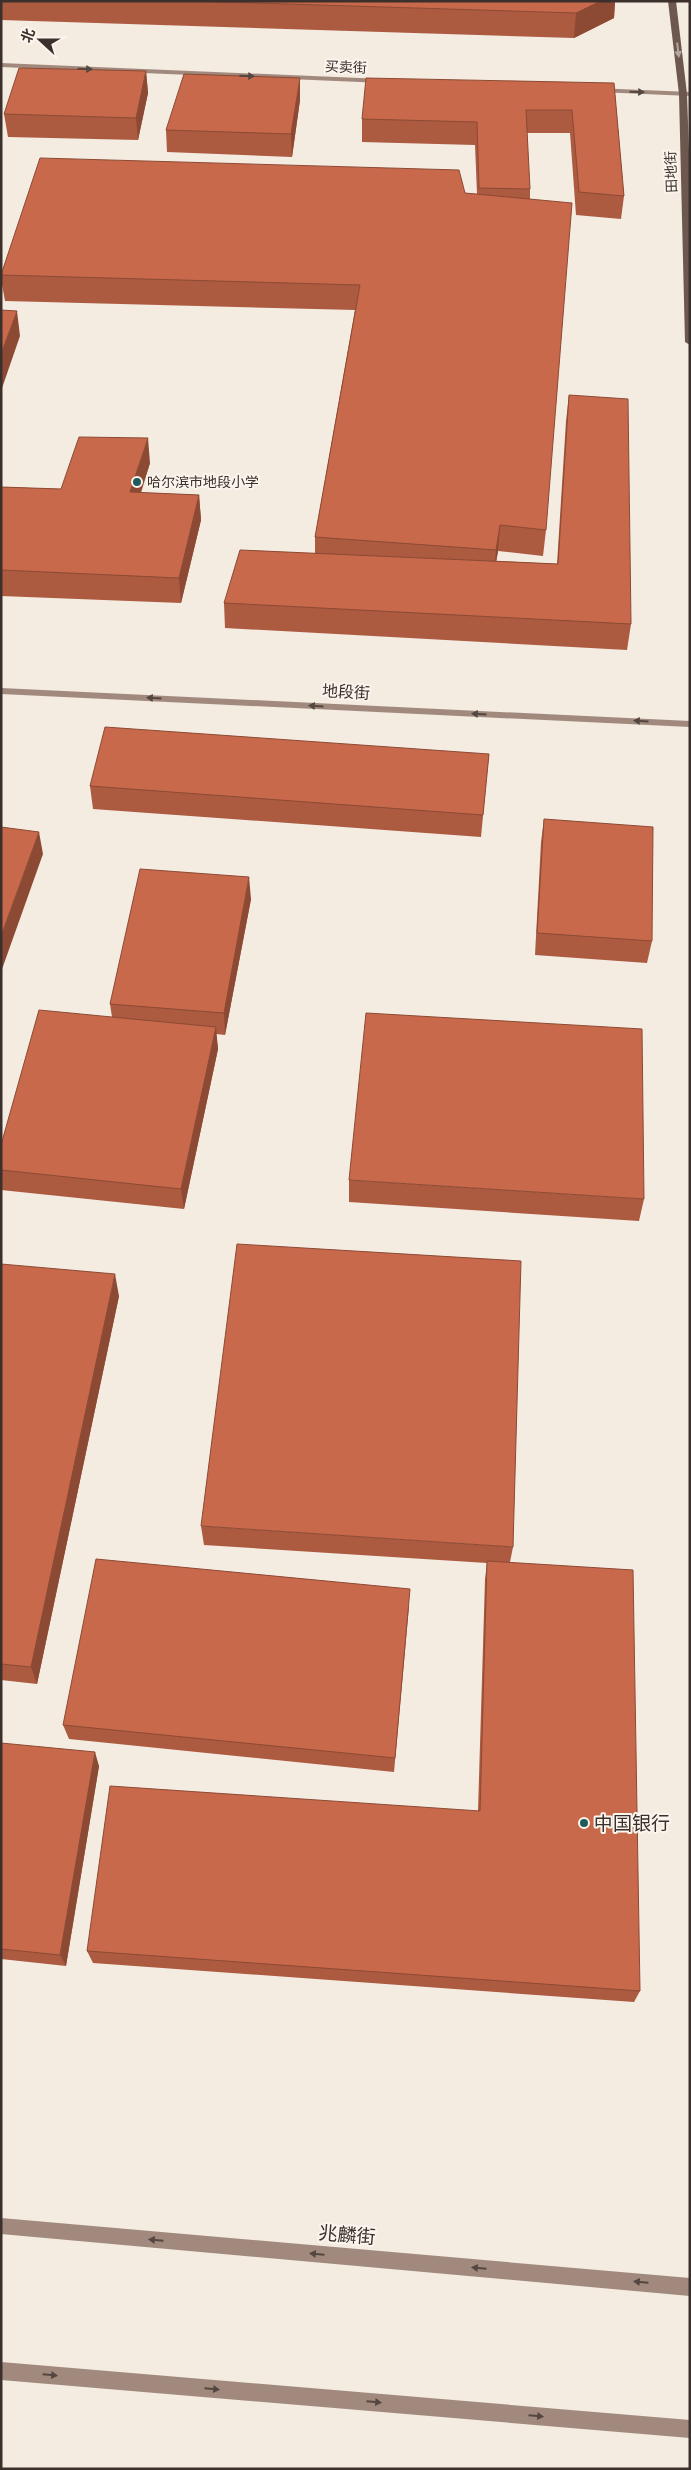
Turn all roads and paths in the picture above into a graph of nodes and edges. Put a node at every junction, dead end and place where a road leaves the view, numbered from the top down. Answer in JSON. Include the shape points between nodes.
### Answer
{"nodes":[{"id":1,"x":672,"y":1,"type":"edge"},
{"id":2,"x":1,"y":65,"type":"edge"},
{"id":3,"x":396,"y":82,"type":"edge"},
{"id":4,"x":594,"y":90,"type":"edge"},
{"id":5,"x":686,"y":94,"type":"edge"},
{"id":6,"x":690,"y":342,"type":"edge"},
{"id":7,"x":1,"y":691,"type":"edge"},
{"id":8,"x":690,"y":724,"type":"edge"},
{"id":9,"x":1,"y":2226,"type":"edge"},
{"id":10,"x":690,"y":2286,"type":"edge"},
{"id":11,"x":1,"y":2371,"type":"edge"},
{"id":12,"x":690,"y":2429,"type":"edge"}],
"edges":[{"from":1,"to":5,"type":"highway","name":"田地街","one_way":true},
{"from":2,"to":3,"type":"main road","name":"买卖街","one_way":true},
{"from":4,"to":5,"type":"main road","one_way":true},
{"from":5,"to":6,"type":"highway","name":"田地街"},
{"from":8,"to":7,"type":"main road","name":"地段街","one_way":true},
{"from":10,"to":9,"type":"main road","name":"兆麟街","one_way":true},
{"from":11,"to":12,"type":"main road","one_way":true}]}
